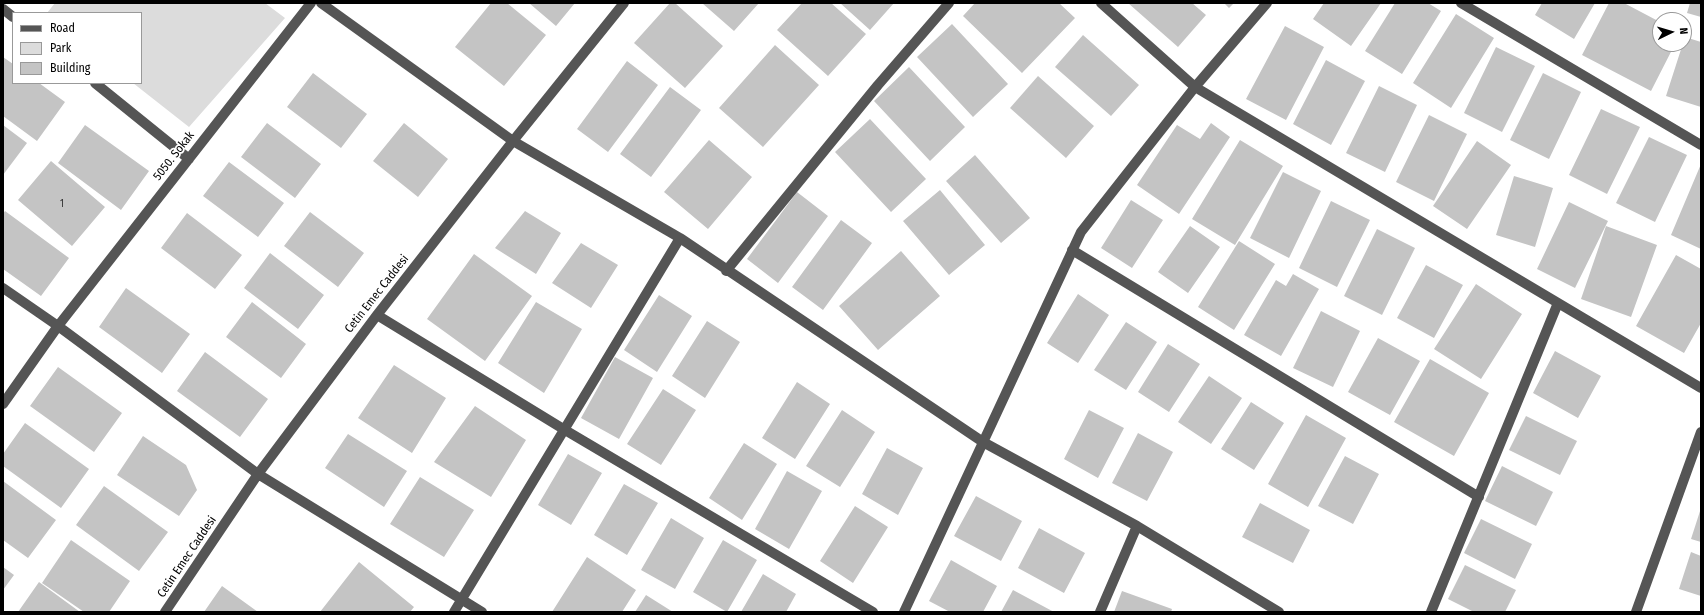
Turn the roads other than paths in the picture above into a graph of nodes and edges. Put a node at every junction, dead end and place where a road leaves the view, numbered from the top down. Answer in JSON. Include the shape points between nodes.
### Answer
{"nodes":[{"id":1,"x":311,"y":3,"type":"edge"},
{"id":2,"x":321,"y":3,"type":"edge"},
{"id":3,"x":624,"y":3,"type":"edge"},
{"id":4,"x":949,"y":3,"type":"edge"},
{"id":5,"x":1101,"y":3,"type":"edge"},
{"id":6,"x":1267,"y":3,"type":"edge"},
{"id":7,"x":1461,"y":3,"type":"edge"},
{"id":8,"x":3,"y":9,"type":"edge"},
{"id":9,"x":12,"y":16,"type":"edge"},
{"id":10,"x":96,"y":84,"type":"edge"},
{"id":11,"x":1195,"y":87,"type":"junction"},
{"id":12,"x":513,"y":141,"type":"junction"},
{"id":13,"x":1701,"y":145,"type":"edge"},
{"id":14,"x":189,"y":159,"type":"junction"},
{"id":15,"x":680,"y":238,"type":"junction"},
{"id":16,"x":1072,"y":250,"type":"junction"},
{"id":17,"x":726,"y":271,"type":"junction"},
{"id":18,"x":3,"y":288,"type":"edge"},
{"id":19,"x":1558,"y":303,"type":"junction"},
{"id":20,"x":377,"y":316,"type":"junction"},
{"id":21,"x":58,"y":326,"type":"junction"},
{"id":22,"x":1701,"y":388,"type":"edge"},
{"id":23,"x":3,"y":404,"type":"edge"},
{"id":24,"x":565,"y":430,"type":"junction"},
{"id":25,"x":1701,"y":432,"type":"edge"},
{"id":26,"x":983,"y":442,"type":"junction"},
{"id":27,"x":258,"y":474,"type":"junction"},
{"id":28,"x":1479,"y":497,"type":"junction"},
{"id":29,"x":1137,"y":526,"type":"junction"},
{"id":30,"x":461,"y":600,"type":"junction"},
{"id":31,"x":166,"y":612,"type":"edge"},
{"id":32,"x":454,"y":612,"type":"edge"},
{"id":33,"x":482,"y":612,"type":"edge"},
{"id":34,"x":873,"y":612,"type":"edge"},
{"id":35,"x":904,"y":612,"type":"edge"},
{"id":36,"x":1100,"y":612,"type":"edge"},
{"id":37,"x":1279,"y":612,"type":"edge"},
{"id":38,"x":1431,"y":612,"type":"edge"},
{"id":39,"x":1637,"y":612,"type":"edge"}],
"edges":[{"from":1,"to":14,"type":"street","name":"5050. Sokak"},
{"from":2,"to":12,"type":"street"},
{"from":3,"to":12,"type":"street","name":"Cetin Emec Caddesi"},
{"from":4,"to":17,"type":"street","via":[[878,85]]},
{"from":5,"to":11,"type":"street"},
{"from":6,"to":11,"type":"street"},
{"from":7,"to":13,"type":"street"},
{"from":8,"to":9,"type":"street"},
{"from":10,"to":14,"type":"street"},
{"from":11,"to":16,"type":"street","via":[[1081,232]]},
{"from":11,"to":19,"type":"street"},
{"from":12,"to":15,"type":"street"},
{"from":12,"to":20,"type":"street","name":"Cetin Emec Caddesi"},
{"from":14,"to":21,"type":"street","name":"5050. Sokak"},
{"from":15,"to":17,"type":"street"},
{"from":15,"to":24,"type":"street"},
{"from":16,"to":26,"type":"street"},
{"from":16,"to":28,"type":"street"},
{"from":17,"to":26,"type":"street"},
{"from":18,"to":21,"type":"street"},
{"from":19,"to":22,"type":"street"},
{"from":19,"to":28,"type":"street"},
{"from":20,"to":24,"type":"street"},
{"from":20,"to":27,"type":"street","name":"Cetin Emec Caddesi"},
{"from":21,"to":23,"type":"street","name":"5050. Sokak"},
{"from":21,"to":27,"type":"street"},
{"from":24,"to":30,"type":"street"},
{"from":24,"to":34,"type":"street"},
{"from":25,"to":39,"type":"street"},
{"from":26,"to":29,"type":"street"},
{"from":26,"to":35,"type":"street"},
{"from":27,"to":30,"type":"street"},
{"from":27,"to":31,"type":"street","name":"Cetin Emec Caddesi"},
{"from":28,"to":38,"type":"street"},
{"from":29,"to":36,"type":"street"},
{"from":29,"to":37,"type":"street"},
{"from":30,"to":32,"type":"street"},
{"from":30,"to":33,"type":"street"}]}
